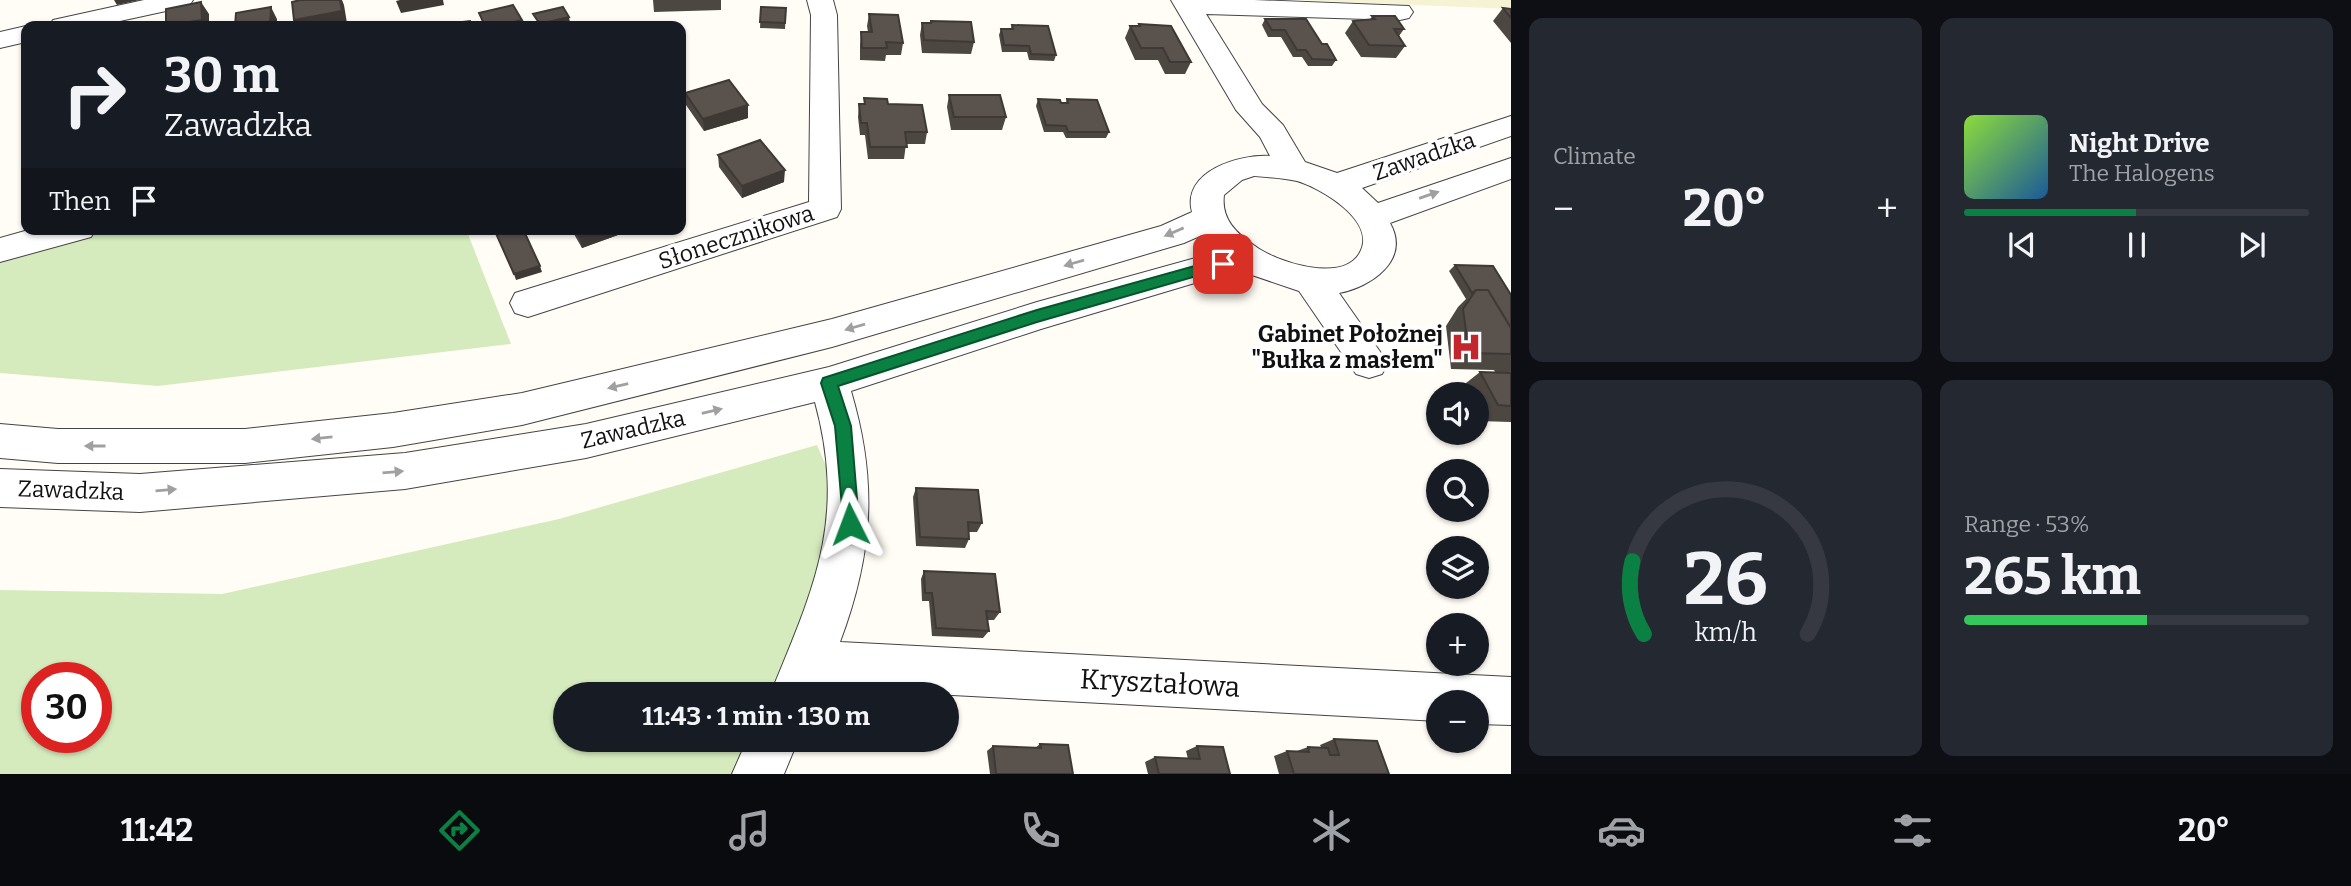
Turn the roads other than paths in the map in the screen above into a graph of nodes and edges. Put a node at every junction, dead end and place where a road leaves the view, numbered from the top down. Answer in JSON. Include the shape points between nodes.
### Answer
{"nodes":[{"id":1,"x":180,"y":0,"type":"edge"},
{"id":2,"x":820,"y":0,"type":"edge"},
{"id":3,"x":1186,"y":3,"type":"edge"},
{"id":4,"x":1400,"y":12,"type":"dead end"},
{"id":5,"x":85,"y":21,"type":"edge"},
{"id":6,"x":21,"y":35,"type":"edge"},
{"id":7,"x":0,"y":40,"type":"edge"},
{"id":8,"x":1251,"y":110,"type":"junction"},
{"id":9,"x":1511,"y":126,"type":"edge"},
{"id":10,"x":1253,"y":166,"type":"junction"},
{"id":11,"x":1511,"y":167,"type":"edge"},
{"id":12,"x":1293,"y":169,"type":"junction"},
{"id":13,"x":1336,"y":185,"type":"junction"},
{"id":14,"x":1372,"y":217,"type":"junction"},
{"id":15,"x":1209,"y":218,"type":"junction"},
{"id":16,"x":56,"y":235,"type":"edge"},
{"id":17,"x":0,"y":250,"type":"edge"},
{"id":18,"x":1247,"y":259,"type":"junction"},
{"id":19,"x":1349,"y":278,"type":"junction"},
{"id":20,"x":1310,"y":280,"type":"junction"},
{"id":21,"x":528,"y":303,"type":"dead end"},
{"id":22,"x":829,"y":383,"type":"junction"},
{"id":23,"x":0,"y":441,"type":"edge"},
{"id":24,"x":0,"y":488,"type":"edge"},
{"id":25,"x":802,"y":680,"type":"edge"},
{"id":26,"x":1511,"y":701,"type":"edge"},
{"id":27,"x":768,"y":752,"type":"edge"},
{"id":28,"x":758,"y":774,"type":"edge"}],
"edges":[{"from":1,"to":5,"type":"street"},
{"from":2,"to":21,"type":"street","name":"Słonecznikowa","via":[[824,15],[825,209]]},
{"from":3,"to":4,"type":"street"},
{"from":3,"to":8,"type":"street"},
{"from":6,"to":7,"type":"street"},
{"from":8,"to":10,"type":"street"},
{"from":8,"to":12,"type":"street","via":[[1272,132]]},
{"from":9,"to":13,"type":"street","name":"Zawadzka"},
{"from":10,"to":12,"type":"street"},
{"from":10,"to":15,"type":"street","via":[[1219,177],[1209,189]]},
{"from":14,"to":11,"type":"street","name":"Zawadzka","one_way":true},
{"from":12,"to":13,"type":"street"},
{"from":13,"to":14,"type":"street"},
{"from":14,"to":19,"type":"street","via":[[1380,236],[1379,254],[1368,269]]},
{"from":15,"to":18,"type":"street","via":[[1223,240]]},
{"from":15,"to":23,"type":"street","name":"Zawadzka","one_way":true,"via":[[1171,235],[832,334],[522,409],[393,430],[245,446],[58,446]]},
{"from":16,"to":17,"type":"street"},
{"from":18,"to":20,"type":"street"},
{"from":18,"to":22,"type":"street","name":"Zawadzka","via":[[1037,316]]},
{"from":19,"to":20,"type":"street"},
{"from":19,"to":20,"type":"street","via":[[1368,321],[1369,363]]},
{"from":24,"to":22,"type":"street","name":"Zawadzka","one_way":true,"via":[[140,493],[405,471],[586,441]]},
{"from":22,"to":25,"type":"street","via":[[843,426],[850,524],[841,576]]},
{"from":25,"to":26,"type":"street","name":"Kryształowa"},
{"from":27,"to":28,"type":"street"}]}
